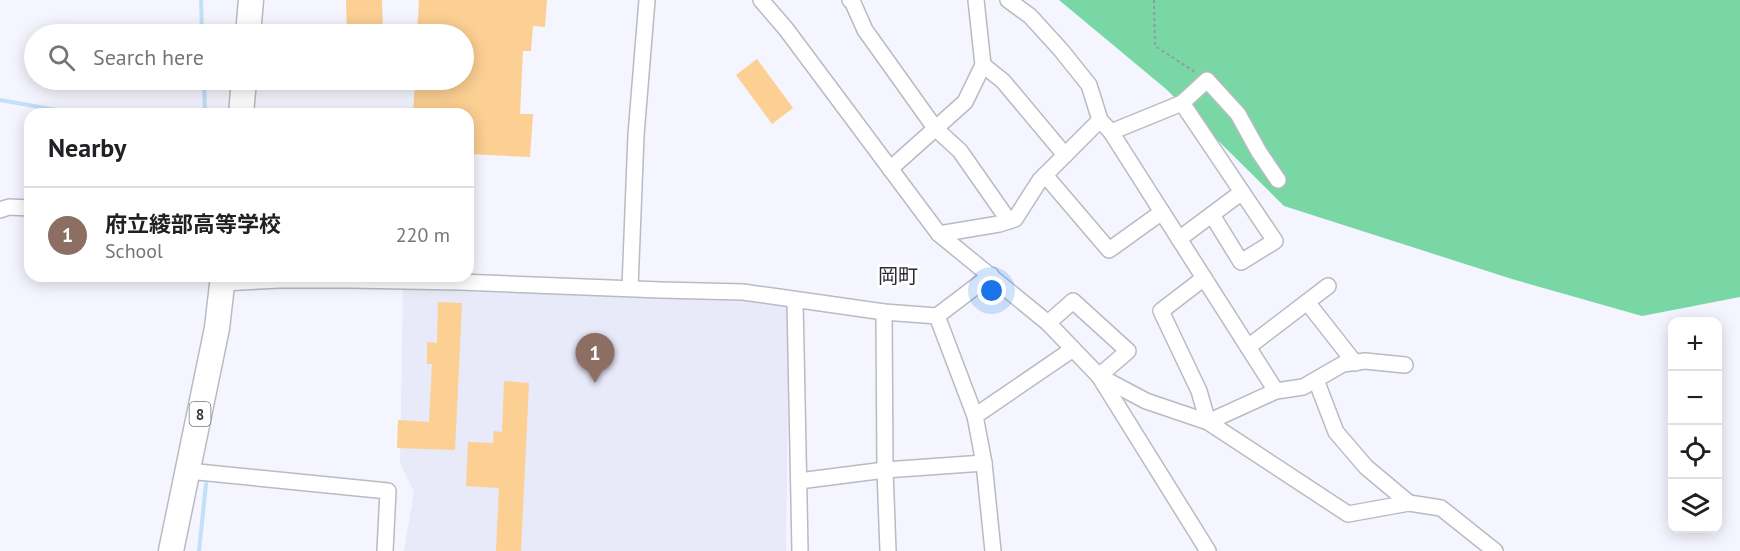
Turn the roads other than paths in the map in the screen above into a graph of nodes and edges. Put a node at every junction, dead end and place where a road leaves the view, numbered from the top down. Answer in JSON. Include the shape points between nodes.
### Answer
{"nodes":[{"id":1,"x":251,"y":0,"type":"edge"},
{"id":2,"x":647,"y":0,"type":"edge"},
{"id":3,"x":761,"y":0,"type":"edge"},
{"id":4,"x":850,"y":0,"type":"edge"},
{"id":5,"x":976,"y":0,"type":"edge"},
{"id":6,"x":1008,"y":0,"type":"edge"},
{"id":7,"x":249,"y":24,"type":"edge"},
{"id":8,"x":983,"y":65,"type":"junction"},
{"id":9,"x":243,"y":90,"type":"edge"},
{"id":10,"x":1182,"y":103,"type":"junction"},
{"id":11,"x":242,"y":108,"type":"edge"},
{"id":12,"x":1100,"y":120,"type":"junction"},
{"id":13,"x":935,"y":128,"type":"junction"},
{"id":14,"x":1112,"y":132,"type":"junction"},
{"id":15,"x":1065,"y":155,"type":"junction"},
{"id":16,"x":890,"y":168,"type":"junction"},
{"id":17,"x":1045,"y":175,"type":"junction"},
{"id":18,"x":1278,"y":180,"type":"dead end"},
{"id":19,"x":1242,"y":192,"type":"junction"},
{"id":20,"x":24,"y":208,"type":"edge"},
{"id":21,"x":0,"y":210,"type":"edge"},
{"id":22,"x":1162,"y":212,"type":"junction"},
{"id":23,"x":1212,"y":215,"type":"junction"},
{"id":24,"x":1009,"y":221,"type":"junction"},
{"id":25,"x":939,"y":234,"type":"junction"},
{"id":26,"x":1179,"y":239,"type":"junction"},
{"id":27,"x":991,"y":275,"type":"junction"},
{"id":28,"x":1204,"y":278,"type":"junction"},
{"id":29,"x":222,"y":282,"type":"edge"},
{"id":30,"x":460,"y":282,"type":"edge"},
{"id":31,"x":1328,"y":286,"type":"dead end"},
{"id":32,"x":630,"y":288,"type":"junction"},
{"id":33,"x":795,"y":300,"type":"junction"},
{"id":34,"x":1307,"y":302,"type":"junction"},
{"id":35,"x":884,"y":312,"type":"junction"},
{"id":36,"x":937,"y":316,"type":"junction"},
{"id":37,"x":1048,"y":323,"type":"junction"},
{"id":38,"x":1248,"y":347,"type":"junction"},
{"id":39,"x":1073,"y":349,"type":"junction"},
{"id":40,"x":1355,"y":363,"type":"junction"},
{"id":41,"x":1405,"y":365,"type":"dead end"},
{"id":42,"x":1099,"y":376,"type":"junction"},
{"id":43,"x":1316,"y":380,"type":"junction"},
{"id":44,"x":1276,"y":392,"type":"junction"},
{"id":45,"x":975,"y":416,"type":"junction"},
{"id":46,"x":1208,"y":422,"type":"junction"},
{"id":47,"x":984,"y":463,"type":"junction"},
{"id":48,"x":885,"y":470,"type":"junction"},
{"id":49,"x":188,"y":471,"type":"junction"},
{"id":50,"x":799,"y":481,"type":"junction"},
{"id":51,"x":1409,"y":503,"type":"junction"},
{"id":52,"x":171,"y":551,"type":"edge"},
{"id":53,"x":385,"y":551,"type":"edge"},
{"id":54,"x":800,"y":551,"type":"edge"},
{"id":55,"x":888,"y":551,"type":"edge"},
{"id":56,"x":993,"y":551,"type":"edge"},
{"id":57,"x":1208,"y":551,"type":"edge"},
{"id":58,"x":1495,"y":551,"type":"edge"}],
"edges":[{"from":1,"to":7,"type":"main road"},
{"from":2,"to":32,"type":"street","via":[[636,135]]},
{"from":3,"to":16,"type":"street"},
{"from":4,"to":13,"type":"street","via":[[865,30]]},
{"from":5,"to":8,"type":"street"},
{"from":6,"to":12,"type":"street","via":[[1030,16],[1089,85]]},
{"from":8,"to":13,"type":"street","via":[[965,102]]},
{"from":8,"to":15,"type":"street","via":[[1003,81]]},
{"from":9,"to":11,"type":"main road"},
{"from":10,"to":14,"type":"street"},
{"from":10,"to":18,"type":"street","via":[[1208,80],[1238,114]]},
{"from":10,"to":19,"type":"street"},
{"from":12,"to":14,"type":"street"},
{"from":12,"to":15,"type":"street"},
{"from":13,"to":16,"type":"street"},
{"from":13,"to":24,"type":"street","via":[[960,151]]},
{"from":14,"to":22,"type":"street"},
{"from":15,"to":17,"type":"street"},
{"from":16,"to":25,"type":"street"},
{"from":17,"to":22,"type":"street","via":[[1109,250]]},
{"from":17,"to":24,"type":"street","via":[[1015,219]]},
{"from":19,"to":23,"type":"street"},
{"from":19,"to":23,"type":"street","via":[[1275,241],[1241,262]]},
{"from":20,"to":21,"type":"street"},
{"from":22,"to":26,"type":"street"},
{"from":23,"to":26,"type":"street"},
{"from":24,"to":25,"type":"street"},
{"from":25,"to":27,"type":"street"},
{"from":26,"to":28,"type":"street"},
{"from":27,"to":36,"type":"street"},
{"from":27,"to":37,"type":"street"},
{"from":28,"to":38,"type":"street"},
{"from":28,"to":46,"type":"street","via":[[1161,311],[1199,391]]},
{"from":29,"to":49,"type":"main road","number":"8","via":[[217,328]]},
{"from":30,"to":32,"type":"street"},
{"from":31,"to":34,"type":"street"},
{"from":32,"to":33,"type":"street","via":[[743,292]]},
{"from":33,"to":35,"type":"street"},
{"from":33,"to":50,"type":"street"},
{"from":34,"to":38,"type":"street"},
{"from":34,"to":40,"type":"street"},
{"from":35,"to":36,"type":"street"},
{"from":35,"to":48,"type":"street"},
{"from":36,"to":45,"type":"street"},
{"from":37,"to":39,"type":"street"},
{"from":37,"to":42,"type":"street","via":[[1073,301],[1128,351]]},
{"from":38,"to":44,"type":"street"},
{"from":39,"to":42,"type":"street"},
{"from":39,"to":45,"type":"street"},
{"from":40,"to":41,"type":"street"},
{"from":40,"to":43,"type":"street","via":[[1343,364]]},
{"from":42,"to":46,"type":"street","via":[[1146,401]]},
{"from":42,"to":57,"type":"street"},
{"from":43,"to":44,"type":"street"},
{"from":43,"to":51,"type":"street","via":[[1336,432],[1366,467]]},
{"from":44,"to":46,"type":"street"},
{"from":45,"to":47,"type":"street"},
{"from":46,"to":51,"type":"street","via":[[1348,514]]},
{"from":47,"to":48,"type":"street"},
{"from":47,"to":56,"type":"street"},
{"from":48,"to":50,"type":"street"},
{"from":48,"to":55,"type":"street"},
{"from":49,"to":52,"type":"main road","number":"8"},
{"from":49,"to":53,"type":"street","via":[[388,491]]},
{"from":50,"to":54,"type":"street"},
{"from":51,"to":58,"type":"street","via":[[1441,508]]}]}
